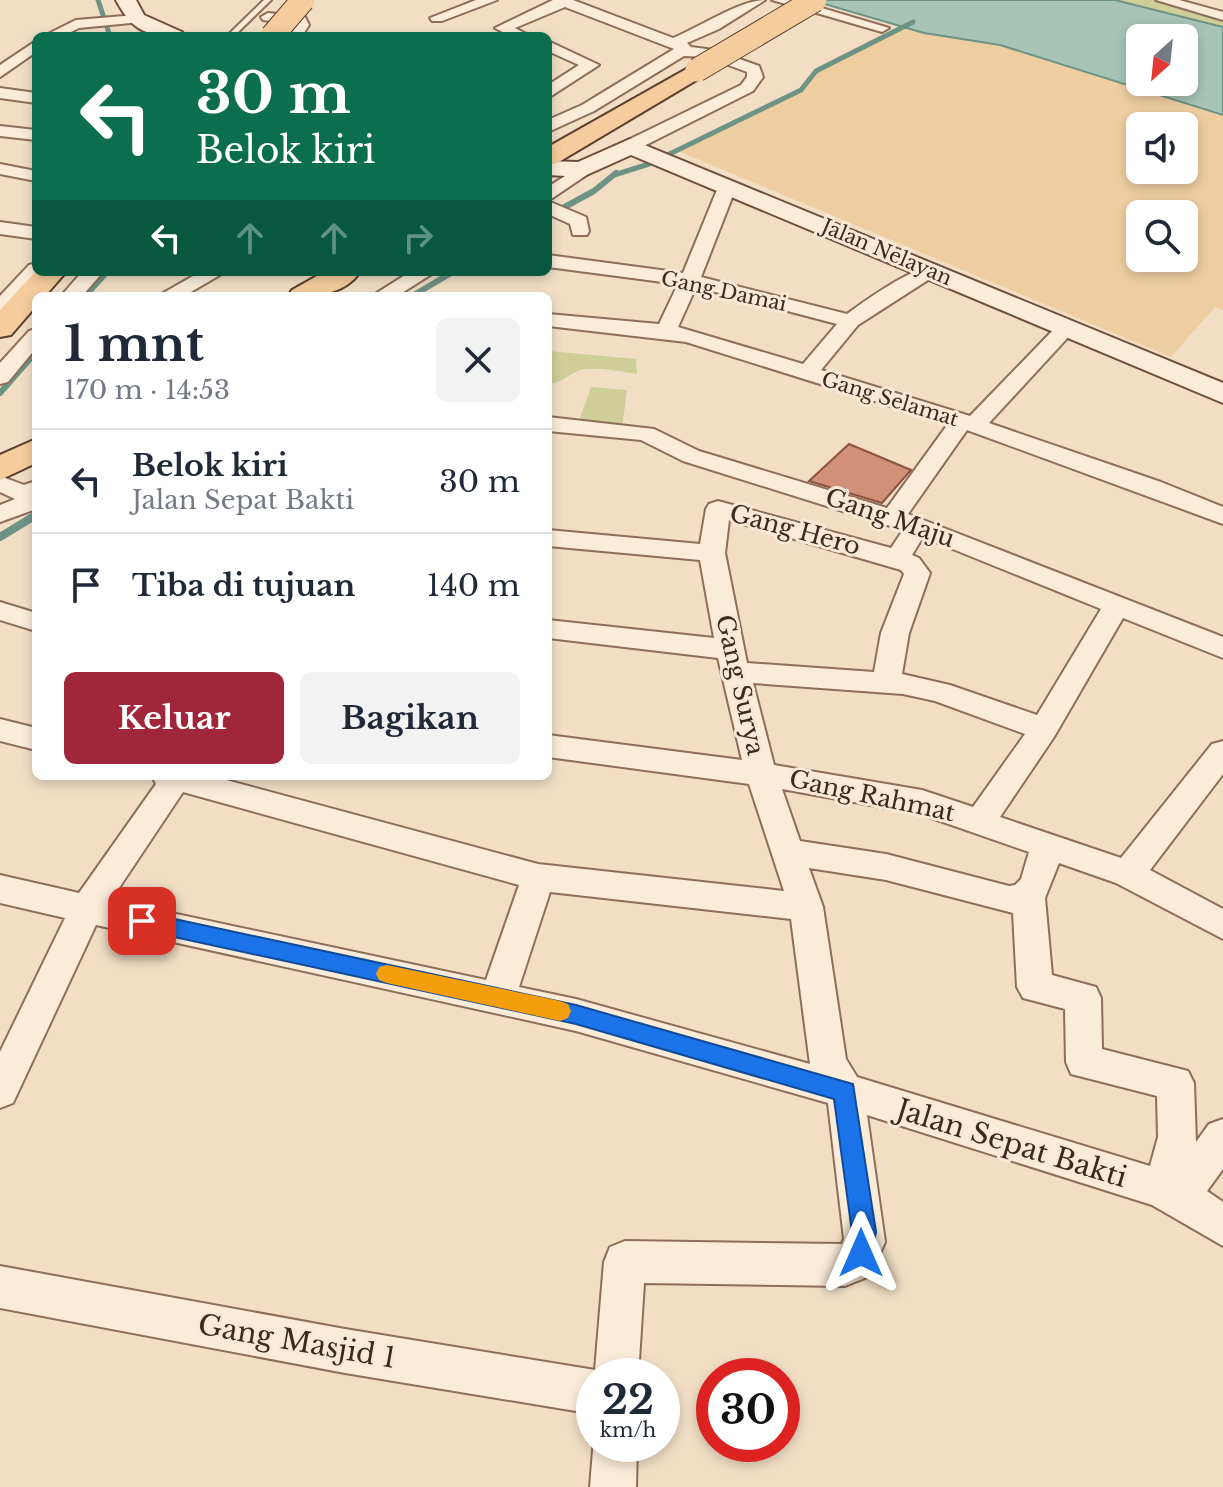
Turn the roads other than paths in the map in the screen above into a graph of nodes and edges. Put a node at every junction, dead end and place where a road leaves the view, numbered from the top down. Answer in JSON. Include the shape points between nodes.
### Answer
{"nodes":[{"id":1,"x":126,"y":0,"type":"edge"},
{"id":2,"x":268,"y":0,"type":"edge"},
{"id":3,"x":286,"y":0,"type":"edge"},
{"id":4,"x":303,"y":0,"type":"edge"},
{"id":5,"x":490,"y":0,"type":"edge"},
{"id":6,"x":758,"y":0,"type":"edge"},
{"id":7,"x":779,"y":0,"type":"edge"},
{"id":8,"x":815,"y":0,"type":"edge"},
{"id":9,"x":1163,"y":0,"type":"edge"},
{"id":10,"x":562,"y":1,"type":"edge"},
{"id":11,"x":1223,"y":16,"type":"edge"},
{"id":12,"x":437,"y":18,"type":"dead end"},
{"id":13,"x":128,"y":20,"type":"junction"},
{"id":14,"x":270,"y":27,"type":"edge"},
{"id":15,"x":502,"y":28,"type":"junction"},
{"id":16,"x":882,"y":28,"type":"dead end"},
{"id":17,"x":58,"y":32,"type":"edge"},
{"id":18,"x":163,"y":32,"type":"edge"},
{"id":19,"x":234,"y":32,"type":"edge"},
{"id":20,"x":298,"y":32,"type":"edge"},
{"id":21,"x":493,"y":32,"type":"edge"},
{"id":22,"x":512,"y":32,"type":"edge"},
{"id":23,"x":11,"y":43,"type":"dead end"},
{"id":24,"x":32,"y":46,"type":"edge"},
{"id":25,"x":552,"y":47,"type":"edge"},
{"id":26,"x":678,"y":47,"type":"junction"},
{"id":27,"x":32,"y":48,"type":"edge"},
{"id":28,"x":0,"y":72,"type":"edge"},
{"id":29,"x":569,"y":76,"type":"junction"},
{"id":30,"x":617,"y":90,"type":"junction"},
{"id":31,"x":552,"y":91,"type":"edge"},
{"id":32,"x":0,"y":93,"type":"edge"},
{"id":33,"x":552,"y":95,"type":"edge"},
{"id":34,"x":32,"y":97,"type":"edge"},
{"id":35,"x":588,"y":108,"type":"junction"},
{"id":36,"x":552,"y":125,"type":"edge"},
{"id":37,"x":0,"y":131,"type":"edge"},
{"id":38,"x":32,"y":135,"type":"edge"},
{"id":39,"x":650,"y":153,"type":"junction"},
{"id":40,"x":552,"y":156,"type":"edge"},
{"id":41,"x":552,"y":168,"type":"edge"},
{"id":42,"x":0,"y":169,"type":"edge"},
{"id":43,"x":582,"y":170,"type":"junction"},
{"id":44,"x":32,"y":175,"type":"edge"},
{"id":45,"x":728,"y":185,"type":"junction"},
{"id":46,"x":554,"y":206,"type":"edge"},
{"id":47,"x":0,"y":228,"type":"edge"},
{"id":48,"x":580,"y":231,"type":"dead end"},
{"id":49,"x":32,"y":232,"type":"edge"},
{"id":50,"x":552,"y":262,"type":"edge"},
{"id":51,"x":932,"y":271,"type":"junction"},
{"id":52,"x":32,"y":272,"type":"edge"},
{"id":53,"x":47,"y":276,"type":"edge"},
{"id":54,"x":72,"y":276,"type":"edge"},
{"id":55,"x":89,"y":276,"type":"edge"},
{"id":56,"x":207,"y":276,"type":"edge"},
{"id":57,"x":338,"y":276,"type":"edge"},
{"id":58,"x":418,"y":276,"type":"edge"},
{"id":59,"x":691,"y":280,"type":"junction"},
{"id":60,"x":10,"y":286,"type":"edge"},
{"id":61,"x":33,"y":292,"type":"edge"},
{"id":62,"x":58,"y":292,"type":"edge"},
{"id":63,"x":75,"y":292,"type":"edge"},
{"id":64,"x":176,"y":292,"type":"edge"},
{"id":65,"x":310,"y":292,"type":"edge"},
{"id":66,"x":389,"y":292,"type":"edge"},
{"id":67,"x":32,"y":293,"type":"edge"},
{"id":68,"x":0,"y":308,"type":"edge"},
{"id":69,"x":552,"y":320,"type":"edge"},
{"id":70,"x":32,"y":321,"type":"edge"},
{"id":71,"x":851,"y":321,"type":"junction"},
{"id":72,"x":0,"y":328,"type":"edge"},
{"id":73,"x":1065,"y":329,"type":"junction"},
{"id":74,"x":666,"y":331,"type":"junction"},
{"id":75,"x":32,"y":340,"type":"edge"},
{"id":76,"x":0,"y":357,"type":"edge"},
{"id":77,"x":807,"y":373,"type":"junction"},
{"id":78,"x":0,"y":377,"type":"edge"},
{"id":79,"x":1223,"y":394,"type":"edge"},
{"id":80,"x":968,"y":423,"type":"junction"},
{"id":81,"x":552,"y":424,"type":"edge"},
{"id":82,"x":32,"y":451,"type":"edge"},
{"id":83,"x":0,"y":469,"type":"edge"},
{"id":84,"x":0,"y":483,"type":"edge"},
{"id":85,"x":32,"y":500,"type":"edge"},
{"id":86,"x":0,"y":514,"type":"edge"},
{"id":87,"x":1223,"y":516,"type":"edge"},
{"id":88,"x":893,"y":517,"type":"junction"},
{"id":89,"x":918,"y":526,"type":"junction"},
{"id":90,"x":552,"y":538,"type":"edge"},
{"id":91,"x":712,"y":553,"type":"junction"},
{"id":92,"x":897,"y":558,"type":"junction"},
{"id":93,"x":1118,"y":604,"type":"junction"},
{"id":94,"x":0,"y":611,"type":"edge"},
{"id":95,"x":32,"y":621,"type":"edge"},
{"id":96,"x":552,"y":630,"type":"edge"},
{"id":97,"x":1223,"y":648,"type":"edge"},
{"id":98,"x":733,"y":661,"type":"junction"},
{"id":99,"x":886,"y":682,"type":"junction"},
{"id":100,"x":1044,"y":729,"type":"junction"},
{"id":101,"x":0,"y":730,"type":"edge"},
{"id":102,"x":32,"y":738,"type":"edge"},
{"id":103,"x":552,"y":747,"type":"edge"},
{"id":104,"x":1223,"y":752,"type":"edge"},
{"id":105,"x":761,"y":774,"type":"junction"},
{"id":106,"x":172,"y":780,"type":"edge"},
{"id":107,"x":180,"y":780,"type":"edge"},
{"id":108,"x":981,"y":820,"type":"junction"},
{"id":109,"x":1047,"y":845,"type":"junction"},
{"id":110,"x":788,"y":852,"type":"junction"},
{"id":111,"x":1128,"y":874,"type":"junction"},
{"id":112,"x":538,"y":877,"type":"junction"},
{"id":113,"x":0,"y":889,"type":"edge"},
{"id":114,"x":1028,"y":896,"type":"junction"},
{"id":115,"x":806,"y":907,"type":"junction"},
{"id":116,"x":87,"y":908,"type":"junction"},
{"id":117,"x":1223,"y":925,"type":"edge"},
{"id":118,"x":498,"y":996,"type":"junction"},
{"id":119,"x":0,"y":1091,"type":"edge"},
{"id":120,"x":845,"y":1091,"type":"junction"},
{"id":121,"x":1223,"y":1137,"type":"edge"},
{"id":122,"x":1169,"y":1192,"type":"junction"},
{"id":123,"x":1223,"y":1226,"type":"edge"},
{"id":124,"x":0,"y":1287,"type":"edge"},
{"id":125,"x":617,"y":1358,"type":"edge"},
{"id":126,"x":576,"y":1389,"type":"edge"},
{"id":127,"x":614,"y":1462,"type":"edge"},
{"id":128,"x":613,"y":1487,"type":"edge"}],
"edges":[{"from":1,"to":13,"type":"main road"},
{"from":2,"to":19,"type":"lane"},
{"from":3,"to":14,"type":"street"},
{"from":4,"to":14,"type":"main road","bridge":true},
{"from":5,"to":12,"type":"street"},
{"from":6,"to":26,"type":"street"},
{"from":7,"to":16,"type":"street"},
{"from":8,"to":40,"type":"main road","bridge":true},
{"from":9,"to":11,"type":"street"},
{"from":10,"to":15,"type":"street"},
{"from":10,"to":26,"type":"street"},
{"from":13,"to":17,"type":"street","via":[[69,26]]},
{"from":13,"to":18,"type":"main road"},
{"from":14,"to":20,"type":"street","via":[[300,20]]},
{"from":15,"to":21,"type":"street"},
{"from":15,"to":22,"type":"street"},
{"from":23,"to":24,"type":"street"},
{"from":25,"to":29,"type":"street","via":[[591,65]]},
{"from":26,"to":30,"type":"street"},
{"from":26,"to":39,"type":"street","via":[[754,69],[755,77],[747,88]]},
{"from":27,"to":28,"type":"street"},
{"from":29,"to":30,"type":"street"},
{"from":29,"to":31,"type":"street"},
{"from":30,"to":35,"type":"street"},
{"from":32,"to":34,"type":"street"},
{"from":33,"to":35,"type":"street"},
{"from":35,"to":36,"type":"street"},
{"from":37,"to":38,"type":"street"},
{"from":39,"to":43,"type":"main road"},
{"from":39,"to":45,"type":"main road","name":"Jalan Nelayan"},
{"from":41,"to":43,"type":"main road"},
{"from":42,"to":44,"type":"street"},
{"from":43,"to":46,"type":"street"},
{"from":45,"to":51,"type":"main road","name":"Jalan Nelayan"},
{"from":45,"to":59,"type":"street"},
{"from":46,"to":48,"type":"street","via":[[579,221]]},
{"from":47,"to":49,"type":"street"},
{"from":50,"to":59,"type":"street","name":"Gang Damai"},
{"from":51,"to":71,"type":"street"},
{"from":51,"to":73,"type":"main road","name":"Jalan Nelayan"},
{"from":52,"to":60,"type":"street"},
{"from":53,"to":61,"type":"main road"},
{"from":54,"to":62,"type":"main road"},
{"from":55,"to":63,"type":"street"},
{"from":56,"to":64,"type":"street"},
{"from":57,"to":65,"type":"main road"},
{"from":58,"to":66,"type":"street"},
{"from":59,"to":71,"type":"street","name":"Gang Damai"},
{"from":59,"to":74,"type":"street"},
{"from":60,"to":68,"type":"street"},
{"from":67,"to":72,"type":"main road"},
{"from":69,"to":74,"type":"street","name":"Gang Selamat"},
{"from":70,"to":76,"type":"main road"},
{"from":71,"to":77,"type":"street"},
{"from":73,"to":79,"type":"main road","name":"Jalan Nelayan"},
{"from":73,"to":80,"type":"street"},
{"from":74,"to":77,"type":"street","name":"Gang Selamat"},
{"from":75,"to":78,"type":"street"},
{"from":77,"to":80,"type":"street","name":"Gang Selamat"},
{"from":80,"to":87,"type":"street","name":"Gang Selamat"},
{"from":80,"to":88,"type":"street"},
{"from":81,"to":88,"type":"street","name":"Gang Maju","via":[[646,434],[691,456]]},
{"from":82,"to":83,"type":"main road"},
{"from":84,"to":85,"type":"street"},
{"from":85,"to":86,"type":"street"},
{"from":88,"to":89,"type":"street","name":"Gang Maju"},
{"from":89,"to":92,"type":"street"},
{"from":89,"to":93,"type":"street","name":"Gang Maju"},
{"from":90,"to":91,"type":"street","name":"Gang Hero"},
{"from":91,"to":92,"type":"street","name":"Gang Hero","via":[[718,509]]},
{"from":91,"to":98,"type":"street","name":"Gang Surya"},
{"from":92,"to":99,"type":"street","via":[[917,573],[895,633]]},
{"from":93,"to":97,"type":"street","name":"Gang Maju"},
{"from":93,"to":100,"type":"street"},
{"from":94,"to":95,"type":"street"},
{"from":96,"to":98,"type":"street"},
{"from":98,"to":99,"type":"street"},
{"from":98,"to":105,"type":"street","name":"Gang Surya"},
{"from":99,"to":100,"type":"street","via":[[940,692]]},
{"from":100,"to":108,"type":"street"},
{"from":101,"to":102,"type":"street"},
{"from":103,"to":105,"type":"street","name":"Gang Rahmat"},
{"from":104,"to":111,"type":"street"},
{"from":105,"to":108,"type":"street","name":"Gang Rahmat","via":[[922,802]]},
{"from":105,"to":110,"type":"street","name":"Gang Surya"},
{"from":106,"to":116,"type":"street"},
{"from":107,"to":112,"type":"street"},
{"from":108,"to":109,"type":"street","name":"Gang Rahmat"},
{"from":109,"to":111,"type":"street","name":"Gang Rahmat"},
{"from":109,"to":114,"type":"street"},
{"from":110,"to":114,"type":"street","via":[[886,867],[1009,900]]},
{"from":110,"to":115,"type":"street","name":"Gang Surya"},
{"from":111,"to":117,"type":"street","name":"Gang Rahmat"},
{"from":112,"to":115,"type":"street"},
{"from":112,"to":118,"type":"street"},
{"from":113,"to":116,"type":"street","name":"Jalan Sepat Bakti"},
{"from":114,"to":122,"type":"street","via":[[1035,987],[1083,998],[1084,1062],[1175,1083],[1179,1142]]},
{"from":115,"to":120,"type":"street","name":"Gang Surya","via":[[828,1064]]},
{"from":116,"to":118,"type":"street","name":"Jalan Sepat Bakti"},
{"from":116,"to":119,"type":"street"},
{"from":118,"to":120,"type":"street","name":"Jalan Sepat Bakti"},
{"from":120,"to":122,"type":"street","name":"Jalan Sepat Bakti"},
{"from":120,"to":125,"type":"street","name":"Gang Surya","via":[[865,1242],[855,1261],[625,1262]]},
{"from":121,"to":122,"type":"street"},
{"from":122,"to":123,"type":"street","name":"Jalan Sepat Bakti"},
{"from":124,"to":126,"type":"street","name":"Gang Masjid 1"},
{"from":127,"to":128,"type":"street"}]}
